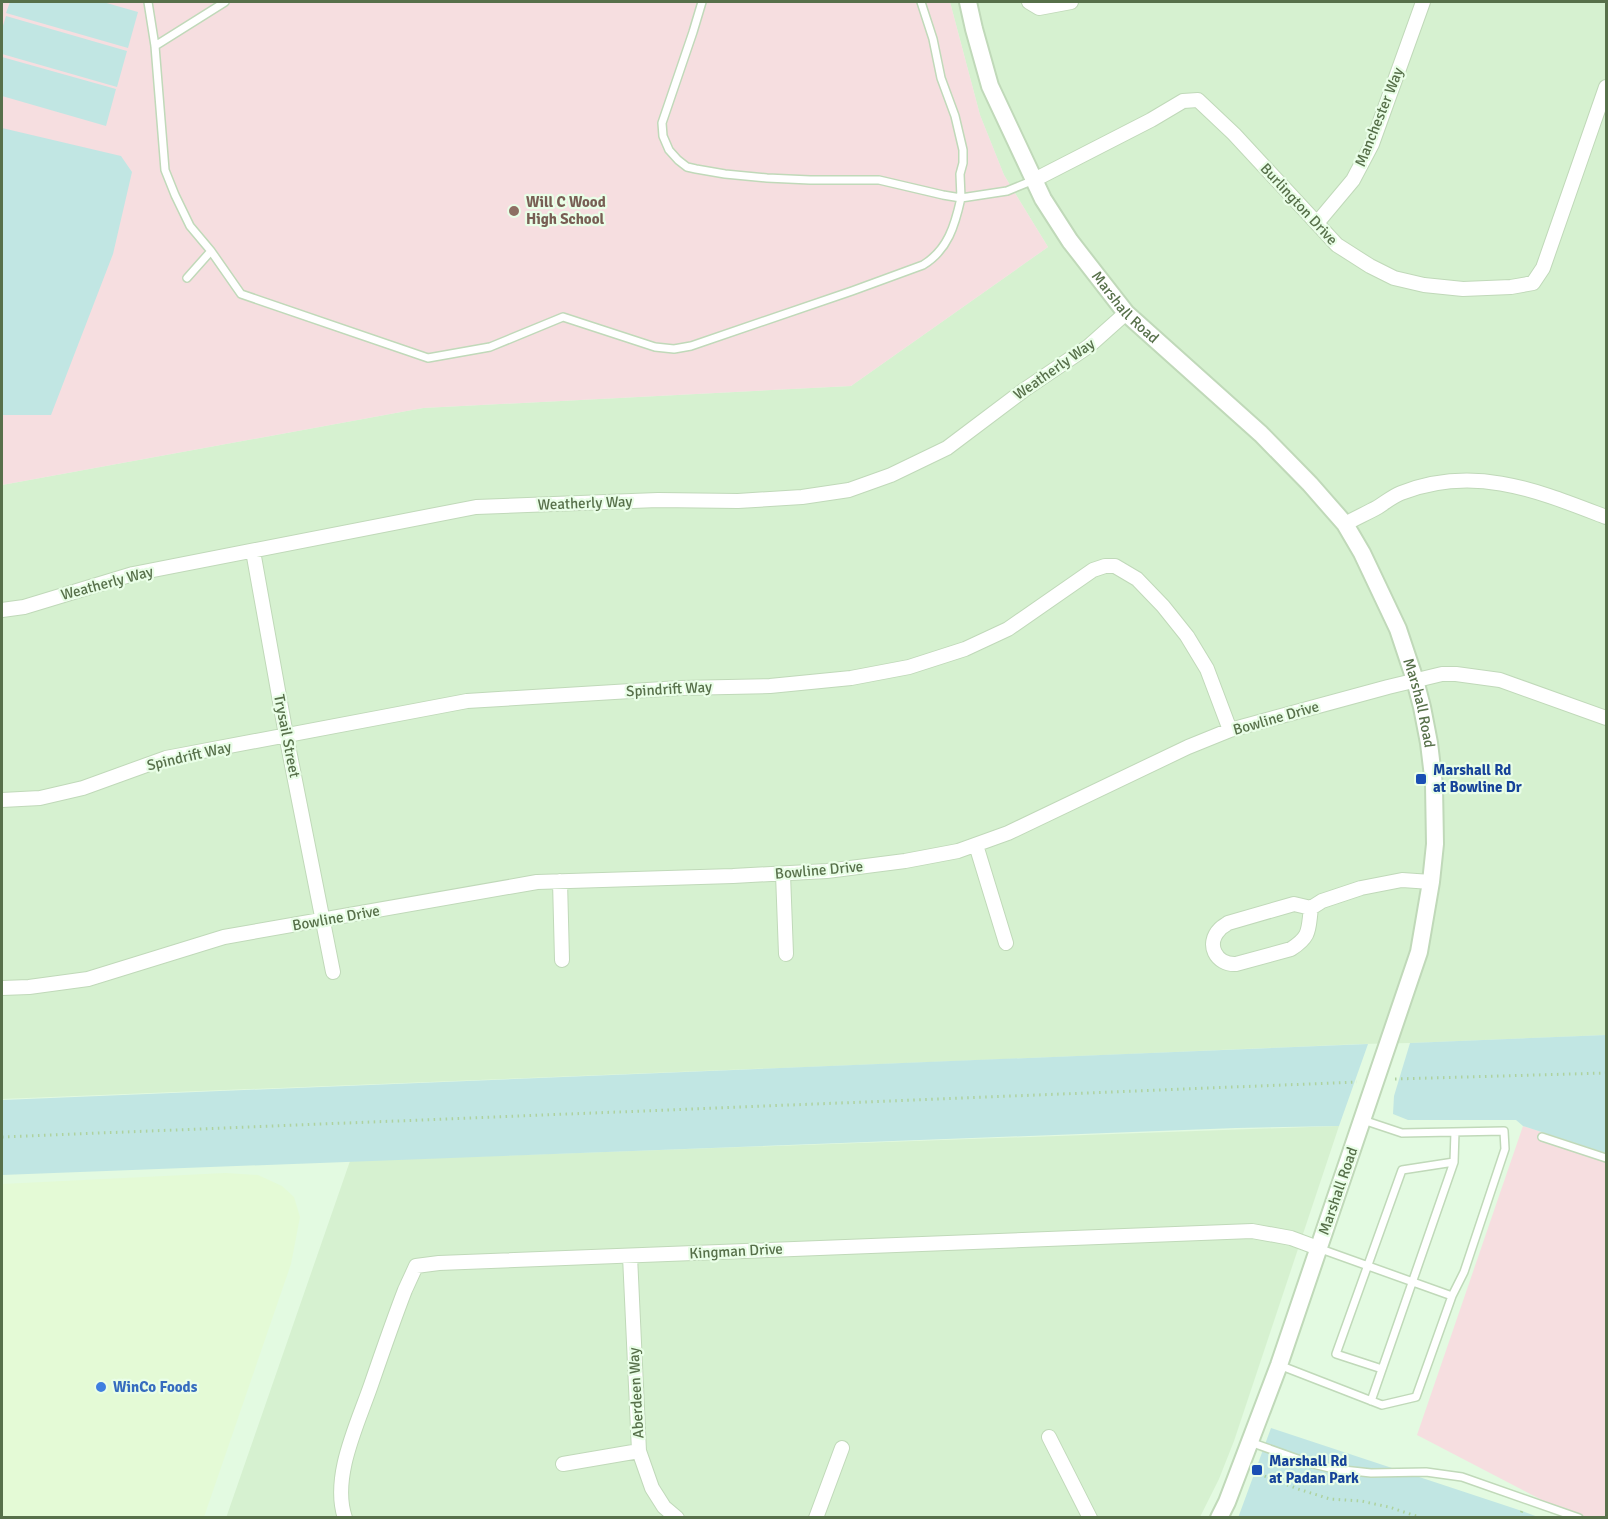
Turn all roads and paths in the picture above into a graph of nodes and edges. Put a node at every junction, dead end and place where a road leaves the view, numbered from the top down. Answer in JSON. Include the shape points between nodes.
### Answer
{"nodes":[{"id":1,"x":148,"y":2,"type":"edge"},
{"id":2,"x":225,"y":2,"type":"edge"},
{"id":3,"x":702,"y":2,"type":"edge"},
{"id":4,"x":921,"y":2,"type":"edge"},
{"id":5,"x":968,"y":2,"type":"edge"},
{"id":6,"x":1029,"y":2,"type":"edge"},
{"id":7,"x":1071,"y":2,"type":"edge"},
{"id":8,"x":1423,"y":2,"type":"edge"},
{"id":9,"x":154,"y":46,"type":"junction"},
{"id":10,"x":1606,"y":87,"type":"edge"},
{"id":11,"x":1034,"y":180,"type":"junction"},
{"id":12,"x":961,"y":198,"type":"junction"},
{"id":13,"x":1317,"y":223,"type":"junction"},
{"id":14,"x":211,"y":251,"type":"junction"},
{"id":15,"x":187,"y":278,"type":"dead end"},
{"id":16,"x":1126,"y":313,"type":"junction"},
{"id":17,"x":1606,"y":517,"type":"edge"},
{"id":18,"x":1345,"y":524,"type":"junction"},
{"id":19,"x":253,"y":551,"type":"junction"},
{"id":20,"x":2,"y":610,"type":"edge"},
{"id":21,"x":1415,"y":681,"type":"junction"},
{"id":22,"x":1606,"y":718,"type":"edge"},
{"id":23,"x":1230,"y":730,"type":"junction"},
{"id":24,"x":286,"y":735,"type":"junction"},
{"id":25,"x":2,"y":800,"type":"edge"},
{"id":26,"x":976,"y":845,"type":"junction"},
{"id":27,"x":783,"y":874,"type":"junction"},
{"id":28,"x":560,"y":881,"type":"junction"},
{"id":29,"x":1431,"y":882,"type":"junction"},
{"id":30,"x":1311,"y":908,"type":"junction"},
{"id":31,"x":322,"y":920,"type":"junction"},
{"id":32,"x":1005,"y":944,"type":"dead end"},
{"id":33,"x":786,"y":954,"type":"dead end"},
{"id":34,"x":562,"y":960,"type":"dead end"},
{"id":35,"x":333,"y":972,"type":"dead end"},
{"id":36,"x":2,"y":988,"type":"edge"},
{"id":37,"x":1606,"y":1073,"type":"edge"},
{"id":38,"x":1395,"y":1079,"type":"dead end"},
{"id":39,"x":1357,"y":1082,"type":"dead end"},
{"id":40,"x":1363,"y":1120,"type":"junction"},
{"id":41,"x":1455,"y":1132,"type":"junction"},
{"id":42,"x":2,"y":1137,"type":"edge"},
{"id":43,"x":1542,"y":1137,"type":"dead end"},
{"id":44,"x":1606,"y":1158,"type":"edge"},
{"id":45,"x":1454,"y":1162,"type":"junction"},
{"id":46,"x":1318,"y":1248,"type":"junction"},
{"id":47,"x":630,"y":1256,"type":"junction"},
{"id":48,"x":1368,"y":1266,"type":"junction"},
{"id":49,"x":1412,"y":1282,"type":"junction"},
{"id":50,"x":1452,"y":1296,"type":"junction"},
{"id":51,"x":1280,"y":1365,"type":"junction"},
{"id":52,"x":1382,"y":1369,"type":"junction"},
{"id":53,"x":1371,"y":1401,"type":"junction"},
{"id":54,"x":1049,"y":1437,"type":"dead end"},
{"id":55,"x":1250,"y":1442,"type":"junction"},
{"id":56,"x":842,"y":1448,"type":"dead end"},
{"id":57,"x":639,"y":1451,"type":"junction"},
{"id":58,"x":563,"y":1464,"type":"dead end"},
{"id":59,"x":1258,"y":1474,"type":"dead end"},
{"id":60,"x":1522,"y":1511,"type":"dead end"},
{"id":61,"x":1570,"y":1515,"type":"edge"},
{"id":62,"x":345,"y":1518,"type":"edge"},
{"id":63,"x":677,"y":1518,"type":"edge"},
{"id":64,"x":816,"y":1518,"type":"edge"},
{"id":65,"x":1090,"y":1518,"type":"edge"},
{"id":66,"x":1219,"y":1518,"type":"edge"},
{"id":67,"x":1422,"y":1518,"type":"edge"},
{"id":68,"x":1519,"y":1518,"type":"edge"},
{"id":69,"x":1579,"y":1518,"type":"edge"}],
"edges":[{"from":1,"to":9,"type":"lane"},
{"from":2,"to":9,"type":"lane"},
{"from":3,"to":12,"type":"lane","via":[[662,123],[669,150],[678,160],[696,169],[725,174],[879,180]]},
{"from":4,"to":12,"type":"lane","via":[[963,150]]},
{"from":5,"to":11,"type":"street","name":"Marshall Road","via":[[990,86]]},
{"from":6,"to":7,"type":"street","via":[[1039,8]]},
{"from":8,"to":13,"type":"street","name":"Manchester Way","via":[[1364,162]]},
{"from":9,"to":14,"type":"lane","via":[[165,170],[190,226]]},
{"from":10,"to":13,"type":"street","name":"Burlington Drive","via":[[1543,267],[1533,283],[1463,289],[1394,278],[1337,245]]},
{"from":11,"to":12,"type":"lane","via":[[1006,191]]},
{"from":11,"to":13,"type":"street","name":"Burlington Drive","via":[[1183,101],[1198,100]]},
{"from":11,"to":16,"type":"street","name":"Marshall Road","via":[[1070,241]]},
{"from":12,"to":14,"type":"lane","via":[[947,241],[923,265],[674,349],[656,347],[563,317],[490,347],[428,358],[241,294]]},
{"from":14,"to":15,"type":"lane"},
{"from":16,"to":18,"type":"street","name":"Marshall Road","via":[[1261,434]]},
{"from":16,"to":19,"type":"street","name":"Weatherly Way","via":[[1089,346],[947,448],[891,476],[849,490],[738,501],[476,507]]},
{"from":17,"to":18,"type":"street","via":[[1539,491],[1494,481],[1462,480],[1422,485]]},
{"from":18,"to":21,"type":"street","name":"Marshall Road","via":[[1398,629]]},
{"from":19,"to":20,"type":"street","name":"Weatherly Way","via":[[133,574]]},
{"from":19,"to":24,"type":"street","name":"Trysail Street"},
{"from":21,"to":22,"type":"street","name":"Bowline Drive","via":[[1442,674],[1500,680]]},
{"from":21,"to":23,"type":"street","name":"Bowline Drive"},
{"from":21,"to":29,"type":"street","name":"Marshall Road","via":[[1434,785]]},
{"from":23,"to":24,"type":"street","name":"Spindrift Way","via":[[1207,669],[1188,636],[1137,579],[1115,566],[1106,566],[1093,570],[1008,629],[909,668],[770,686],[467,701]]},
{"from":23,"to":26,"type":"street","name":"Bowline Drive"},
{"from":24,"to":25,"type":"street","name":"Spindrift Way","via":[[166,758],[84,788],[40,798]]},
{"from":24,"to":31,"type":"street","name":"Trysail Street"},
{"from":26,"to":27,"type":"street","name":"Bowline Drive","via":[[905,861]]},
{"from":26,"to":32,"type":"street"},
{"from":27,"to":28,"type":"street","name":"Bowline Drive"},
{"from":27,"to":33,"type":"street"},
{"from":28,"to":31,"type":"street","name":"Bowline Drive"},
{"from":28,"to":34,"type":"street"},
{"from":29,"to":30,"type":"street","via":[[1402,880],[1361,888]]},
{"from":29,"to":40,"type":"street","name":"Marshall Road","via":[[1419,952]]},
{"from":30,"to":30,"type":"street","via":[[1306,938],[1291,949],[1236,964],[1217,957],[1216,934],[1228,923],[1294,904]]},
{"from":31,"to":35,"type":"street","name":"Trysail Street"},
{"from":31,"to":36,"type":"street","name":"Bowline Drive","via":[[224,938],[88,979]]},
{"from":37,"to":38,"type":"path"},
{"from":39,"to":42,"type":"path"},
{"from":40,"to":41,"type":"lane","via":[[1402,1133]]},
{"from":40,"to":46,"type":"street","name":"Marshall Road"},
{"from":41,"to":45,"type":"lane"},
{"from":41,"to":50,"type":"lane","via":[[1504,1131],[1505,1149],[1464,1272]]},
{"from":43,"to":44,"type":"lane"},
{"from":45,"to":48,"type":"lane","via":[[1402,1170]]},
{"from":45,"to":49,"type":"lane"},
{"from":46,"to":47,"type":"street","name":"Kingman Drive","via":[[1252,1231]]},
{"from":46,"to":48,"type":"lane"},
{"from":46,"to":51,"type":"street","name":"Marshall Road"},
{"from":47,"to":57,"type":"street","name":"Aberdeen Way"},
{"from":47,"to":62,"type":"street","name":"Kingman Drive","via":[[416,1266],[347,1452],[341,1485]]},
{"from":48,"to":49,"type":"lane"},
{"from":48,"to":52,"type":"lane","via":[[1336,1354]]},
{"from":49,"to":50,"type":"lane"},
{"from":49,"to":52,"type":"lane"},
{"from":50,"to":53,"type":"lane","via":[[1416,1397],[1382,1405]]},
{"from":51,"to":53,"type":"lane"},
{"from":51,"to":55,"type":"street","name":"Marshall Road"},
{"from":52,"to":53,"type":"lane"},
{"from":54,"to":65,"type":"street"},
{"from":55,"to":61,"type":"lane","via":[[1334,1469],[1462,1477]]},
{"from":55,"to":66,"type":"street","name":"Marshall Road"},
{"from":56,"to":64,"type":"street"},
{"from":57,"to":58,"type":"street"},
{"from":57,"to":63,"type":"street","name":"Aberdeen Way","via":[[652,1488]]},
{"from":59,"to":67,"type":"path","via":[[1330,1498],[1389,1507]]},
{"from":60,"to":68,"type":"path"},
{"from":61,"to":69,"type":"lane"}]}
